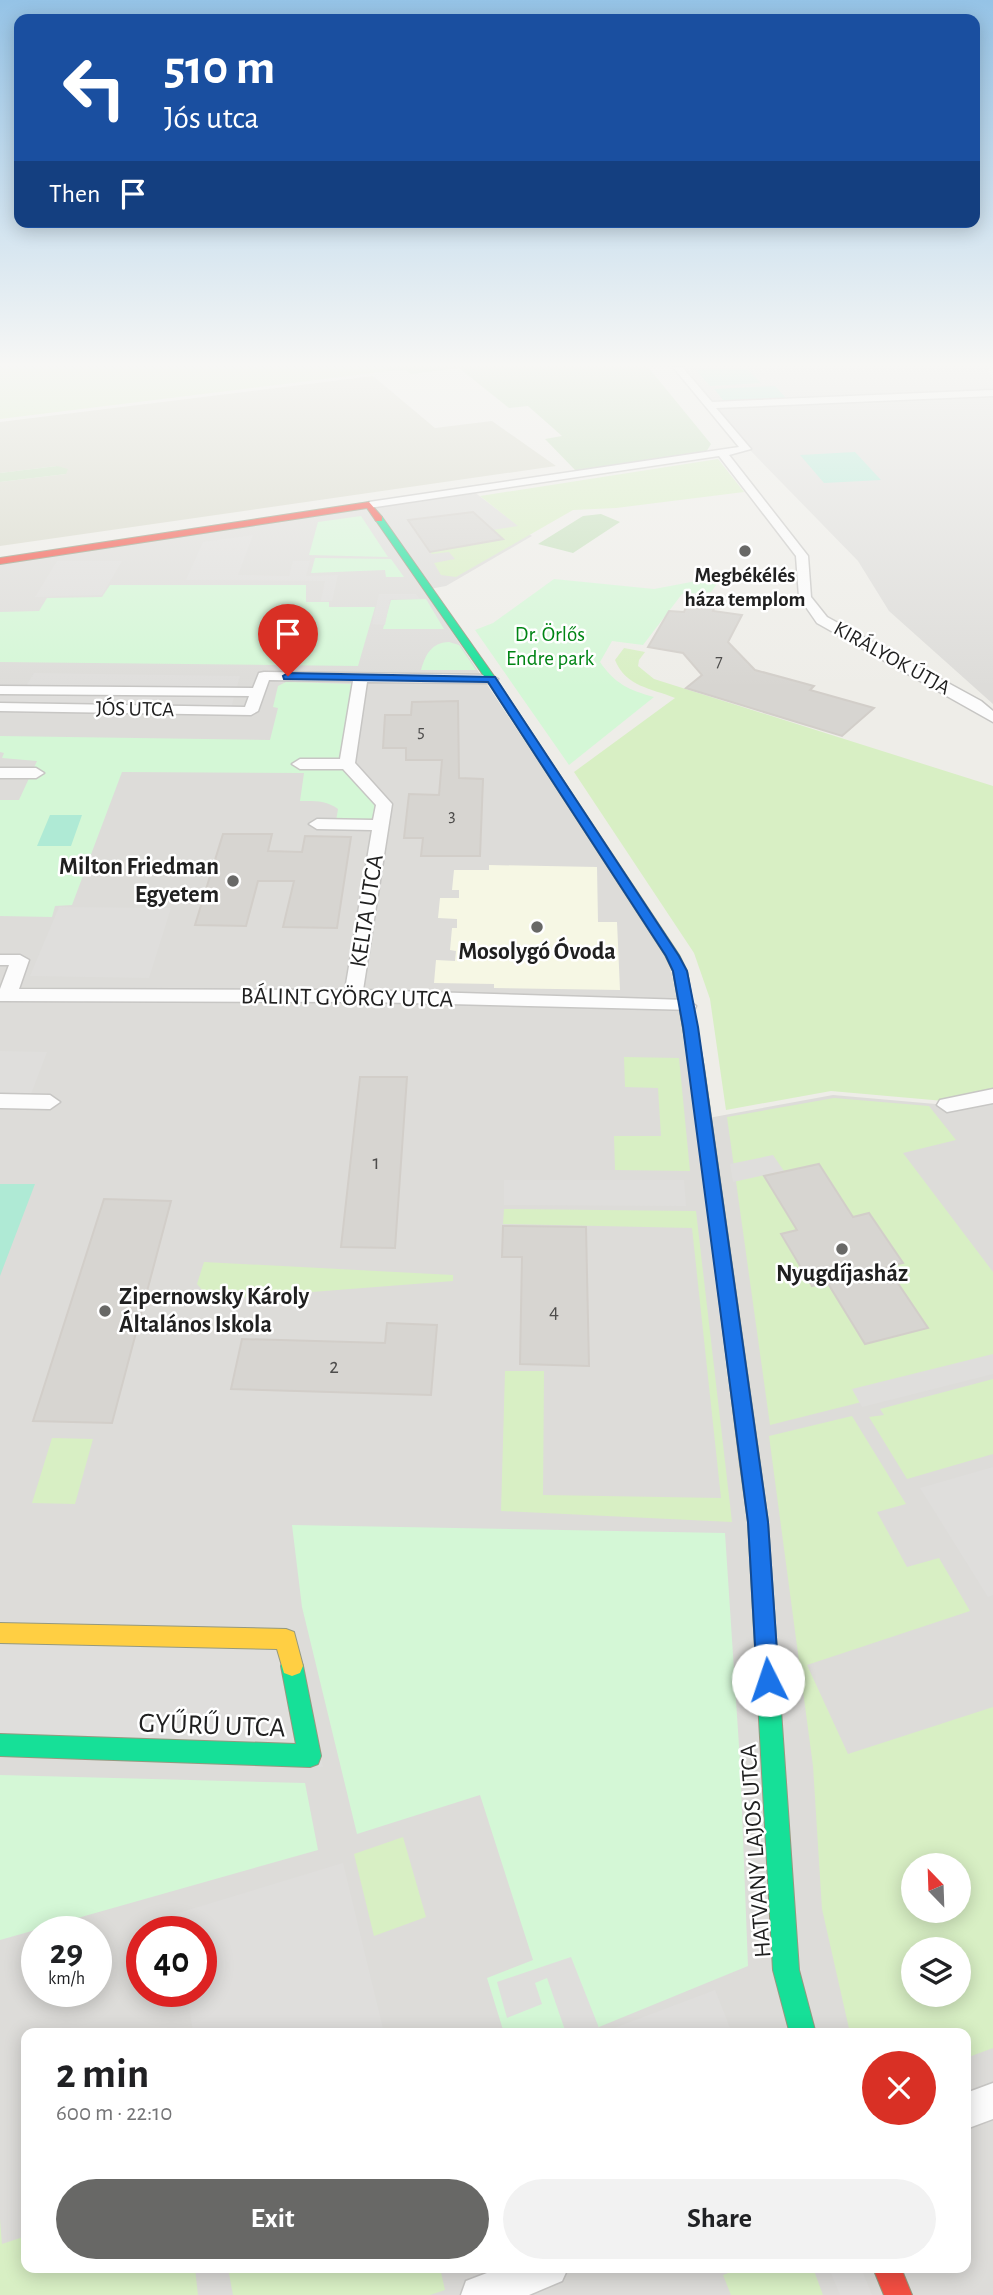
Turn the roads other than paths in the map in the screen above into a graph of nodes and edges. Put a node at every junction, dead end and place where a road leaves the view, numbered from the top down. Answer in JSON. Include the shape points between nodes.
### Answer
{"nodes":[{"id":1,"x":579,"y":474,"type":"edge"},
{"id":2,"x":738,"y":474,"type":"edge"},
{"id":3,"x":369,"y":505,"type":"junction"},
{"id":4,"x":0,"y":561,"type":"edge"},
{"id":5,"x":361,"y":678,"type":"junction"},
{"id":6,"x":491,"y":679,"type":"junction"},
{"id":7,"x":0,"y":690,"type":"edge"},
{"id":8,"x":258,"y":692,"type":"junction"},
{"id":9,"x":0,"y":707,"type":"edge"},
{"id":10,"x":993,"y":718,"type":"edge"},
{"id":11,"x":300,"y":764,"type":"dead end"},
{"id":12,"x":347,"y":764,"type":"junction"},
{"id":13,"x":0,"y":773,"type":"edge"},
{"id":14,"x":36,"y":773,"type":"dead end"},
{"id":15,"x":317,"y":824,"type":"dead end"},
{"id":16,"x":380,"y":825,"type":"junction"},
{"id":17,"x":0,"y":960,"type":"edge"},
{"id":18,"x":4,"y":995,"type":"edge"},
{"id":19,"x":353,"y":996,"type":"junction"},
{"id":20,"x":687,"y":1006,"type":"junction"},
{"id":21,"x":993,"y":1096,"type":"edge"},
{"id":22,"x":0,"y":1101,"type":"edge"},
{"id":23,"x":50,"y":1102,"type":"dead end"},
{"id":24,"x":947,"y":1105,"type":"dead end"},
{"id":25,"x":0,"y":1633,"type":"edge"},
{"id":26,"x":0,"y":1745,"type":"edge"},
{"id":27,"x":801,"y":2028,"type":"edge"},
{"id":28,"x":993,"y":2101,"type":"edge"},
{"id":29,"x":971,"y":2110,"type":"edge"},
{"id":30,"x":536,"y":2273,"type":"edge"},
{"id":31,"x":889,"y":2273,"type":"edge"},
{"id":32,"x":480,"y":2295,"type":"edge"},
{"id":33,"x":898,"y":2295,"type":"edge"}],
"edges":[{"from":1,"to":3,"type":"street"},
{"from":2,"to":10,"type":"street","name":"KIRÁLYOK ÚTJA","via":[[802,556],[804,597],[822,620],[976,704]]},
{"from":3,"to":4,"type":"street"},
{"from":3,"to":6,"type":"street","name":"HATVANY LAJOS UTCA"},
{"from":5,"to":6,"type":"street","name":"JÓS UTCA"},
{"from":5,"to":8,"type":"street","name":"JÓS UTCA","via":[[264,676]]},
{"from":5,"to":12,"type":"street"},
{"from":6,"to":20,"type":"street","name":"HATVANY LAJOS UTCA","via":[[673,956]]},
{"from":7,"to":8,"type":"street","name":"JÓS UTCA"},
{"from":8,"to":9,"type":"street","name":"JÓS UTCA","via":[[251,711]]},
{"from":11,"to":12,"type":"street"},
{"from":12,"to":16,"type":"street","name":"KELTA UTCA","via":[[384,804]]},
{"from":13,"to":14,"type":"street"},
{"from":15,"to":16,"type":"street","name":"KELTA UTCA"},
{"from":16,"to":19,"type":"street","name":"KELTA UTCA"},
{"from":17,"to":18,"type":"street","name":"BÁLINT GYÖRGY UTCA","via":[[20,960]]},
{"from":18,"to":19,"type":"street","name":"BÁLINT GYÖRGY UTCA"},
{"from":19,"to":20,"type":"street","name":"BÁLINT GYÖRGY UTCA"},
{"from":20,"to":27,"type":"street","name":"HATVANY LAJOS UTCA","via":[[758,1522],[786,1969]]},
{"from":21,"to":24,"type":"street"},
{"from":22,"to":23,"type":"street"},
{"from":25,"to":26,"type":"street","name":"GYŰRŰ UTCA","via":[[286,1639],[310,1756]]},
{"from":28,"to":29,"type":"street"},
{"from":30,"to":32,"type":"street"},
{"from":31,"to":33,"type":"street"}]}
